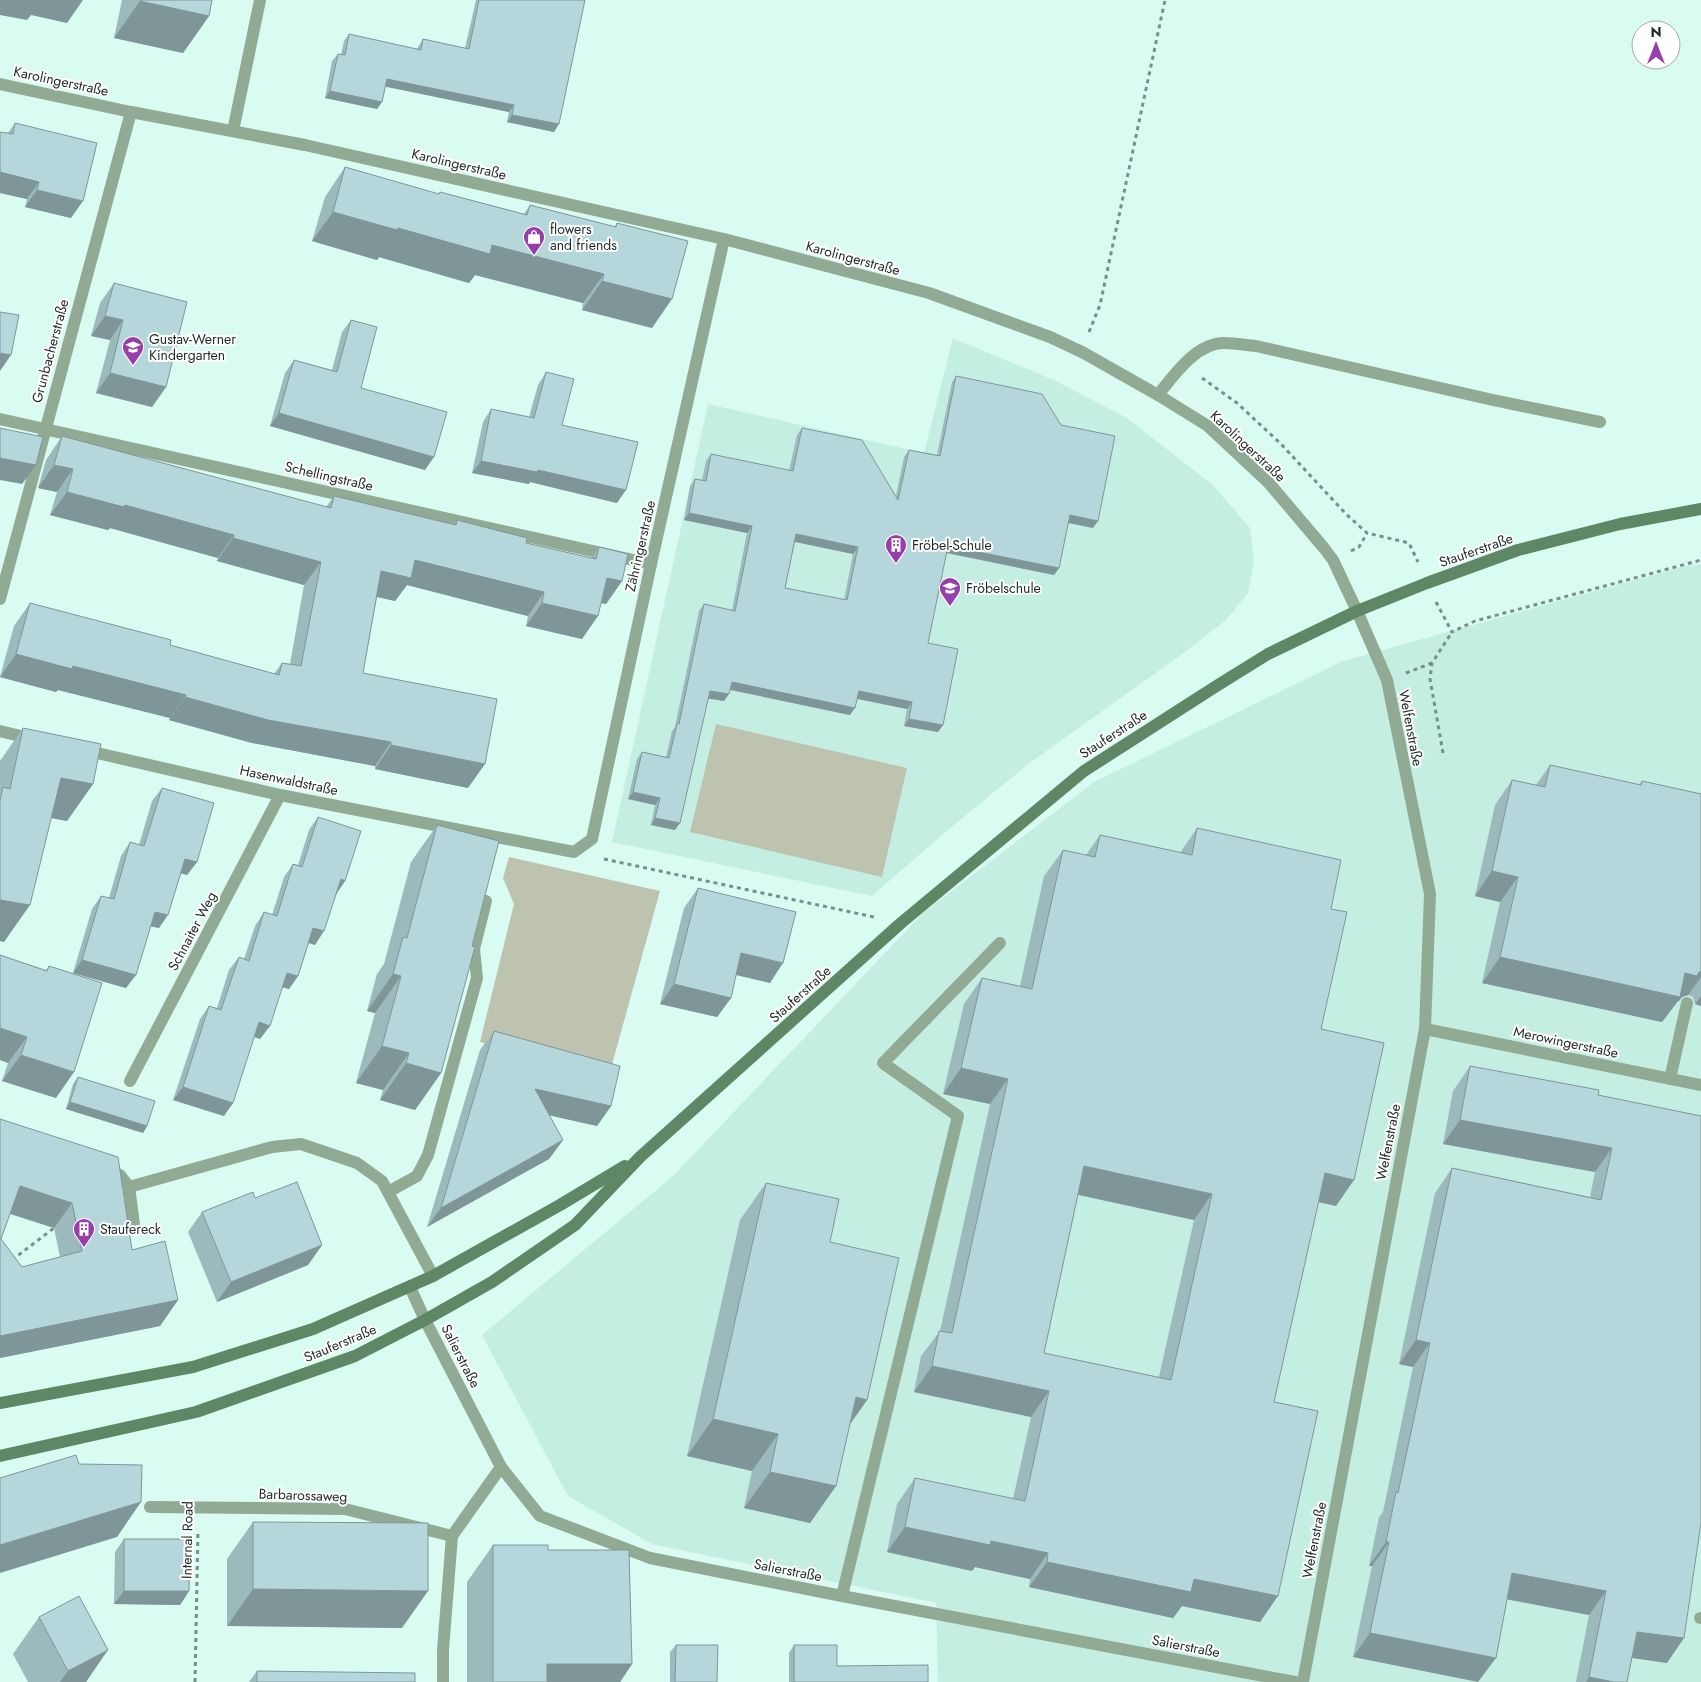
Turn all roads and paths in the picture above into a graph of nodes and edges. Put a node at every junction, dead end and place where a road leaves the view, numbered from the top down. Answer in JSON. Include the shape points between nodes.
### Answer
{"nodes":[{"id":1,"x":260,"y":0,"type":"edge"},
{"id":2,"x":1165,"y":0,"type":"edge"},
{"id":3,"x":0,"y":84,"type":"edge"},
{"id":4,"x":131,"y":112,"type":"junction"},
{"id":5,"x":233,"y":131,"type":"junction"},
{"id":6,"x":724,"y":239,"type":"junction"},
{"id":7,"x":1082,"y":352,"type":"junction"},
{"id":8,"x":1183,"y":365,"type":"junction"},
{"id":9,"x":1158,"y":395,"type":"junction"},
{"id":10,"x":0,"y":419,"type":"edge"},
{"id":11,"x":1600,"y":422,"type":"dead end"},
{"id":12,"x":45,"y":429,"type":"junction"},
{"id":13,"x":1701,"y":509,"type":"edge"},
{"id":14,"x":1701,"y":560,"type":"edge"},
{"id":15,"x":651,"y":564,"type":"junction"},
{"id":16,"x":1427,"y":583,"type":"junction"},
{"id":17,"x":0,"y":599,"type":"edge"},
{"id":18,"x":1357,"y":611,"type":"junction"},
{"id":19,"x":1452,"y":632,"type":"junction"},
{"id":20,"x":0,"y":732,"type":"edge"},
{"id":21,"x":48,"y":742,"type":"edge"},
{"id":22,"x":68,"y":747,"type":"edge"},
{"id":23,"x":1443,"y":753,"type":"dead end"},
{"id":24,"x":280,"y":795,"type":"junction"},
{"id":25,"x":574,"y":852,"type":"junction"},
{"id":26,"x":486,"y":901,"type":"edge"},
{"id":27,"x":902,"y":923,"type":"junction"},
{"id":28,"x":1000,"y":943,"type":"dead end"},
{"id":29,"x":1687,"y":1003,"type":"edge"},
{"id":30,"x":1425,"y":1029,"type":"junction"},
{"id":31,"x":1670,"y":1079,"type":"junction"},
{"id":32,"x":130,"y":1081,"type":"dead end"},
{"id":33,"x":1701,"y":1085,"type":"edge"},
{"id":34,"x":640,"y":1157,"type":"junction"},
{"id":35,"x":94,"y":1166,"type":"edge"},
{"id":36,"x":129,"y":1187,"type":"junction"},
{"id":37,"x":388,"y":1192,"type":"junction"},
{"id":38,"x":134,"y":1224,"type":"dead end"},
{"id":39,"x":54,"y":1228,"type":"edge"},
{"id":40,"x":8,"y":1263,"type":"edge"},
{"id":41,"x":433,"y":1276,"type":"junction"},
{"id":42,"x":410,"y":1287,"type":"junction"},
{"id":43,"x":425,"y":1320,"type":"junction"},
{"id":44,"x":0,"y":1403,"type":"edge"},
{"id":45,"x":0,"y":1456,"type":"edge"},
{"id":46,"x":501,"y":1467,"type":"junction"},
{"id":47,"x":150,"y":1507,"type":"dead end"},
{"id":48,"x":199,"y":1508,"type":"junction"},
{"id":49,"x":452,"y":1536,"type":"junction"},
{"id":50,"x":842,"y":1596,"type":"junction"},
{"id":51,"x":195,"y":1682,"type":"edge"},
{"id":52,"x":443,"y":1682,"type":"edge"},
{"id":53,"x":1295,"y":1682,"type":"edge"},
{"id":54,"x":1303,"y":1682,"type":"edge"}],
"edges":[{"from":1,"to":5,"type":"street"},
{"from":2,"to":7,"type":"path","via":[[1100,305]]},
{"from":3,"to":4,"type":"street","name":"Karolingerstraße"},
{"from":4,"to":5,"type":"street","name":"Karolingerstraße"},
{"from":4,"to":12,"type":"street","name":"Grunbacherstraße"},
{"from":5,"to":6,"type":"street","name":"Karolingerstraße"},
{"from":6,"to":7,"type":"street","name":"Karolingerstraße","via":[[928,293],[1050,337]]},
{"from":6,"to":15,"type":"street","name":"Zähringerstraße"},
{"from":7,"to":9,"type":"street","name":"Karolingerstraße"},
{"from":8,"to":9,"type":"street"},
{"from":8,"to":11,"type":"street","via":[[1198,351],[1222,342],[1256,346]]},
{"from":8,"to":16,"type":"path","via":[[1236,403],[1282,444],[1367,533],[1409,543]]},
{"from":9,"to":18,"type":"street","name":"Karolingerstraße","via":[[1208,426],[1268,482],[1333,560]]},
{"from":10,"to":12,"type":"street","name":"Schellingstraße"},
{"from":12,"to":15,"type":"street","name":"Schellingstraße"},
{"from":12,"to":17,"type":"street","name":"Grunbacherstraße"},
{"from":13,"to":16,"type":"main road","name":"Stauferstraße","via":[[1620,524],[1518,550]]},
{"from":14,"to":19,"type":"path","via":[[1474,621]]},
{"from":15,"to":25,"type":"street","name":"Zähringerstraße","via":[[592,839]]},
{"from":16,"to":18,"type":"main road","name":"Stauferstraße"},
{"from":16,"to":19,"type":"path"},
{"from":18,"to":27,"type":"main road","name":"Stauferstraße","via":[[1268,654],[1084,771]]},
{"from":18,"to":30,"type":"street","name":"Welfenstraße","via":[[1387,680],[1430,894]]},
{"from":19,"to":23,"type":"path","via":[[1432,663],[1430,680]]},
{"from":20,"to":21,"type":"street"},
{"from":22,"to":24,"type":"street","name":"Hasenwaldstraße"},
{"from":24,"to":25,"type":"street","name":"Hasenwaldstraße"},
{"from":24,"to":32,"type":"street","name":"Schnaiter Weg"},
{"from":25,"to":27,"type":"path"},
{"from":26,"to":37,"type":"street","via":[[474,949],[477,978],[428,1155],[417,1176]]},
{"from":27,"to":34,"type":"main road","name":"Stauferstraße"},
{"from":28,"to":50,"type":"street","via":[[883,1064],[958,1116]]},
{"from":29,"to":31,"type":"street"},
{"from":30,"to":31,"type":"street","name":"Merowingerstraße"},
{"from":30,"to":54,"type":"street","name":"Welfenstraße"},
{"from":31,"to":33,"type":"street","name":"Merowingerstraße"},
{"from":34,"to":41,"type":"main road","name":"Stauferstraße"},
{"from":34,"to":43,"type":"main road","name":"Stauferstraße","via":[[574,1225],[492,1282]]},
{"from":35,"to":36,"type":"street","via":[[120,1175]]},
{"from":36,"to":37,"type":"street","via":[[272,1148],[301,1144],[357,1163],[382,1181]]},
{"from":36,"to":38,"type":"street"},
{"from":37,"to":41,"type":"street"},
{"from":39,"to":40,"type":"path"},
{"from":41,"to":42,"type":"main road","name":"Stauferstraße"},
{"from":42,"to":43,"type":"street","name":"Salierstraße"},
{"from":42,"to":44,"type":"main road","name":"Stauferstraße","via":[[313,1329],[193,1367]]},
{"from":43,"to":45,"type":"main road","name":"Stauferstraße","via":[[355,1356],[196,1412]]},
{"from":43,"to":46,"type":"street","name":"Salierstraße"},
{"from":46,"to":49,"type":"street"},
{"from":46,"to":50,"type":"street","name":"Salierstraße","via":[[540,1516],[650,1558]]},
{"from":47,"to":48,"type":"street","name":"Barbarossaweg"},
{"from":48,"to":49,"type":"street","name":"Barbarossaweg","via":[[345,1510]]},
{"from":48,"to":51,"type":"path","name":"Internal Road"},
{"from":49,"to":52,"type":"street"},
{"from":50,"to":53,"type":"street","name":"Salierstraße"}]}
